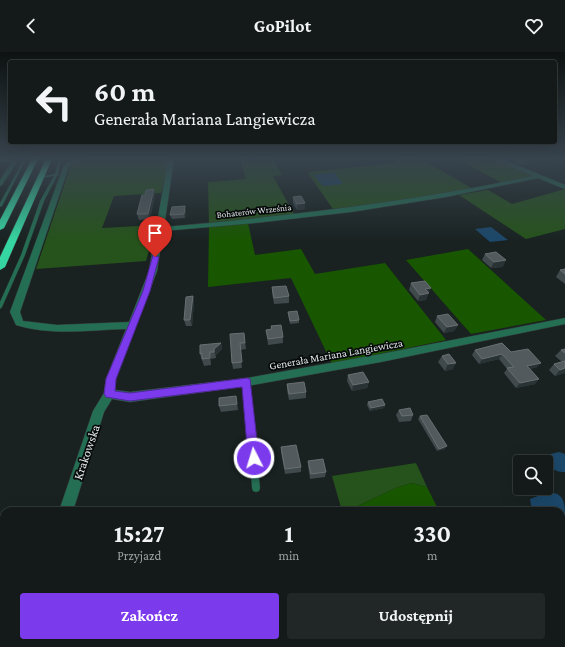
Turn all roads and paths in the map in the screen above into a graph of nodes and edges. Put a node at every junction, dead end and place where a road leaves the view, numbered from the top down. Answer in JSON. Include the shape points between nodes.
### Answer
{"nodes":[{"id":1,"x":10,"y":187,"type":"edge"},
{"id":2,"x":21,"y":187,"type":"edge"},
{"id":3,"x":37,"y":187,"type":"edge"},
{"id":4,"x":52,"y":187,"type":"edge"},
{"id":5,"x":56,"y":187,"type":"edge"},
{"id":6,"x":167,"y":187,"type":"edge"},
{"id":7,"x":487,"y":187,"type":"edge"},
{"id":8,"x":0,"y":206,"type":"edge"},
{"id":9,"x":0,"y":228,"type":"edge"},
{"id":10,"x":160,"y":229,"type":"junction"},
{"id":11,"x":0,"y":267,"type":"edge"},
{"id":12,"x":0,"y":307,"type":"edge"},
{"id":13,"x":565,"y":321,"type":"edge"},
{"id":14,"x":132,"y":325,"type":"junction"},
{"id":15,"x":247,"y":382,"type":"junction"},
{"id":16,"x":109,"y":394,"type":"junction"},
{"id":17,"x":256,"y":488,"type":"dead end"},
{"id":18,"x":67,"y":507,"type":"edge"}],
"edges":[{"from":1,"to":8,"type":"lane"},
{"from":2,"to":9,"type":"highway"},
{"from":3,"to":11,"type":"highway"},
{"from":4,"to":12,"type":"lane","via":[[42,202],[23,255]]},
{"from":5,"to":14,"type":"street","via":[[15,312],[19,323],[28,327],[70,328]]},
{"from":6,"to":10,"type":"street","name":"Krakowska"},
{"from":7,"to":10,"type":"street","name":"Bohaterów Września","via":[[441,196],[274,219]]},
{"from":10,"to":14,"type":"street","name":"Krakowska","via":[[153,271]]},
{"from":13,"to":15,"type":"street","name":"Generała Mariana Langiewicza"},
{"from":14,"to":16,"type":"street","name":"Krakowska","via":[[111,379]]},
{"from":15,"to":16,"type":"street","name":"Generała Mariana Langiewicza","via":[[130,397]]},
{"from":15,"to":17,"type":"lane"},
{"from":16,"to":18,"type":"street","name":"Krakowska","via":[[100,411]]}]}
